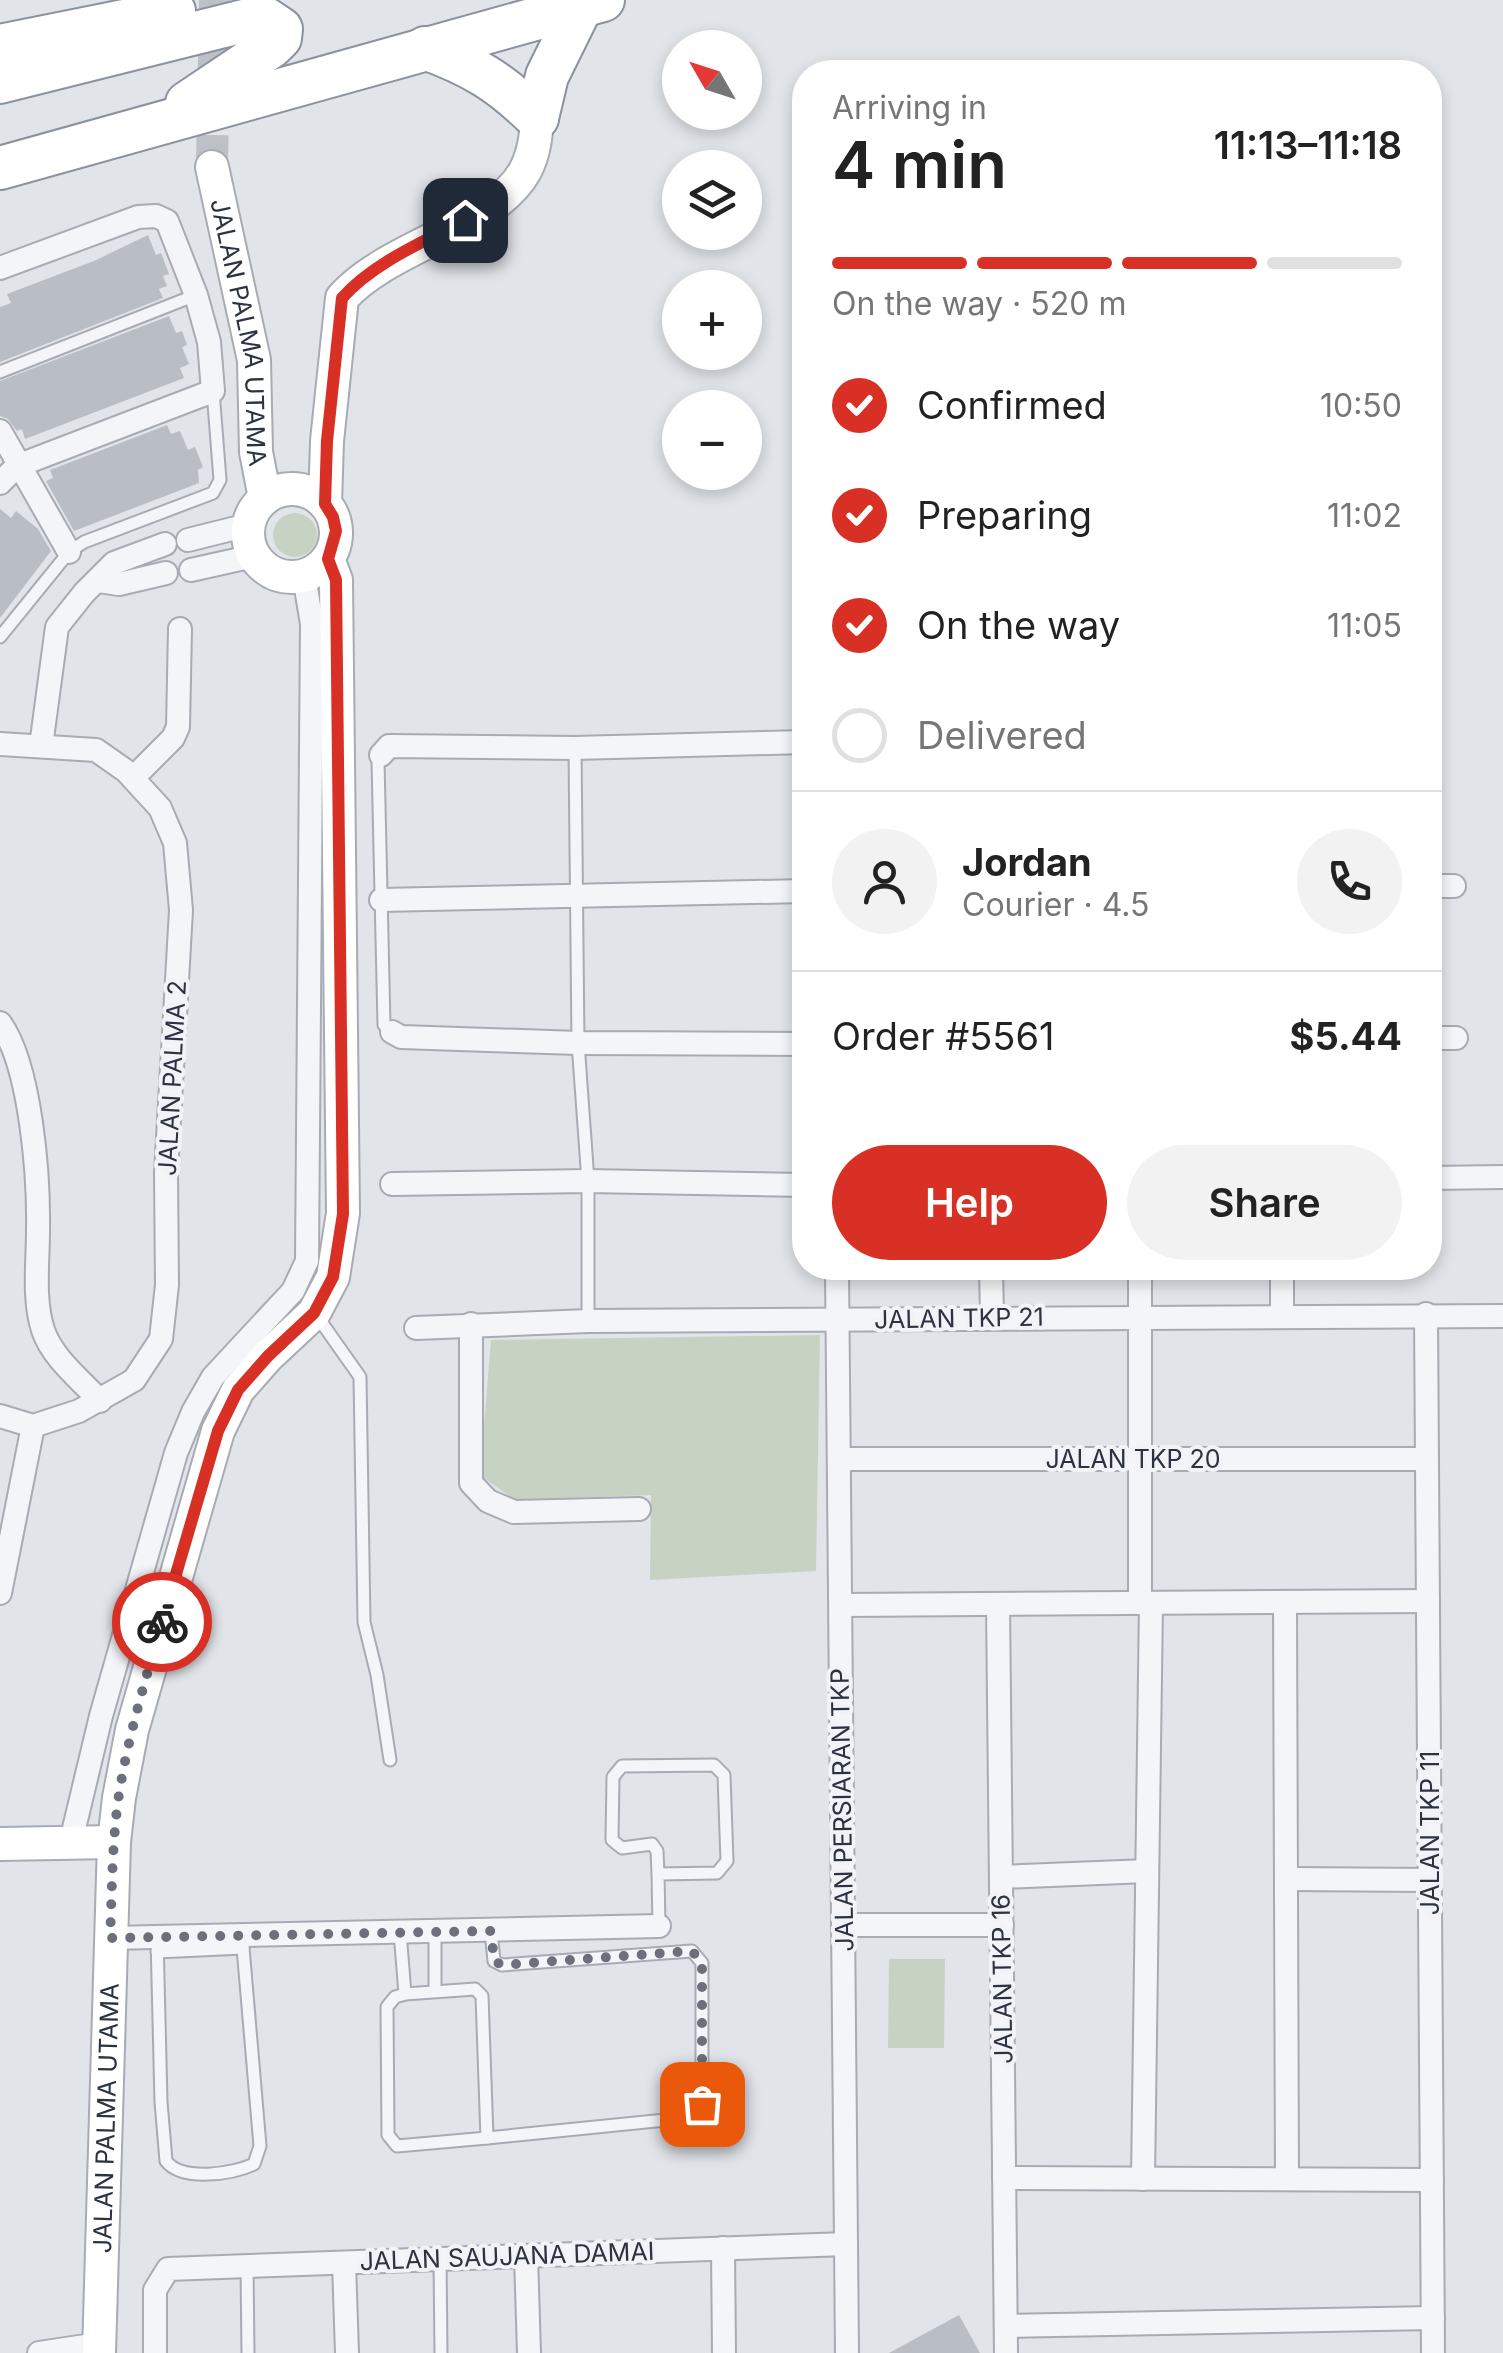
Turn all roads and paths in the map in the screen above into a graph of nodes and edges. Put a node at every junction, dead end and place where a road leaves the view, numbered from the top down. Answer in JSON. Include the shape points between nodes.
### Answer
{"nodes":[{"id":1,"x":234,"y":0,"type":"edge"},
{"id":2,"x":592,"y":3,"type":"edge"},
{"id":3,"x":0,"y":46,"type":"edge"},
{"id":4,"x":426,"y":48,"type":"junction"},
{"id":5,"x":0,"y":82,"type":"edge"},
{"id":6,"x":537,"y":118,"type":"junction"},
{"id":7,"x":155,"y":124,"type":"junction"},
{"id":8,"x":212,"y":167,"type":"tunnel mouth"},
{"id":9,"x":0,"y":168,"type":"edge"},
{"id":10,"x":0,"y":268,"type":"edge"},
{"id":11,"x":196,"y":296,"type":"junction"},
{"id":12,"x":0,"y":372,"type":"edge"},
{"id":13,"x":212,"y":392,"type":"junction"},
{"id":14,"x":0,"y":431,"type":"edge"},
{"id":15,"x":17,"y":466,"type":"junction"},
{"id":16,"x":0,"y":483,"type":"edge"},
{"id":17,"x":325,"y":504,"type":"junction"},
{"id":18,"x":256,"y":526,"type":"junction"},
{"id":19,"x":68,"y":552,"type":"junction"},
{"id":20,"x":316,"y":568,"type":"junction"},
{"id":21,"x":191,"y":570,"type":"dead end"},
{"id":22,"x":166,"y":573,"type":"dead end"},
{"id":23,"x":99,"y":581,"type":"junction"},
{"id":24,"x":180,"y":629,"type":"dead end"},
{"id":25,"x":0,"y":637,"type":"edge"},
{"id":26,"x":792,"y":742,"type":"edge"},
{"id":27,"x":0,"y":744,"type":"edge"},
{"id":28,"x":41,"y":746,"type":"junction"},
{"id":29,"x":576,"y":748,"type":"junction"},
{"id":30,"x":381,"y":755,"type":"joint"},
{"id":31,"x":132,"y":778,"type":"junction"},
{"id":32,"x":792,"y":892,"type":"edge"},
{"id":33,"x":578,"y":896,"type":"junction"},
{"id":34,"x":381,"y":900,"type":"junction"},
{"id":35,"x":0,"y":1023,"type":"edge"},
{"id":36,"x":392,"y":1032,"type":"joint"},
{"id":37,"x":1442,"y":1038,"type":"edge"},
{"id":38,"x":1456,"y":1038,"type":"dead end"},
{"id":39,"x":578,"y":1043,"type":"junction"},
{"id":40,"x":792,"y":1044,"type":"edge"},
{"id":41,"x":1503,"y":1177,"type":"edge"},
{"id":42,"x":1442,"y":1178,"type":"edge"},
{"id":43,"x":588,"y":1181,"type":"junction"},
{"id":44,"x":392,"y":1184,"type":"dead end"},
{"id":45,"x":792,"y":1185,"type":"edge"},
{"id":46,"x":837,"y":1280,"type":"edge"},
{"id":47,"x":991,"y":1280,"type":"edge"},
{"id":48,"x":1140,"y":1280,"type":"edge"},
{"id":49,"x":1282,"y":1280,"type":"edge"},
{"id":50,"x":314,"y":1313,"type":"junction"},
{"id":51,"x":1426,"y":1314,"type":"junction"},
{"id":52,"x":1282,"y":1315,"type":"junction"},
{"id":53,"x":1140,"y":1316,"type":"junction"},
{"id":54,"x":1503,"y":1316,"type":"edge"},
{"id":55,"x":992,"y":1318,"type":"junction"},
{"id":56,"x":838,"y":1319,"type":"junction"},
{"id":57,"x":588,"y":1321,"type":"junction"},
{"id":58,"x":471,"y":1324,"type":"junction"},
{"id":59,"x":416,"y":1328,"type":"dead end"},
{"id":60,"x":100,"y":1401,"type":"junction"},
{"id":61,"x":0,"y":1416,"type":"edge"},
{"id":62,"x":33,"y":1426,"type":"junction"},
{"id":63,"x":839,"y":1458,"type":"junction"},
{"id":64,"x":1427,"y":1459,"type":"junction"},
{"id":65,"x":1138,"y":1460,"type":"junction"},
{"id":66,"x":639,"y":1510,"type":"dead end"},
{"id":67,"x":0,"y":1593,"type":"edge"},
{"id":68,"x":1428,"y":1601,"type":"junction"},
{"id":69,"x":1285,"y":1602,"type":"junction"},
{"id":70,"x":1145,"y":1603,"type":"junction"},
{"id":71,"x":998,"y":1604,"type":"junction"},
{"id":72,"x":841,"y":1605,"type":"junction"},
{"id":73,"x":390,"y":1760,"type":"dead end"},
{"id":74,"x":71,"y":1840,"type":"junction"},
{"id":75,"x":114,"y":1842,"type":"junction"},
{"id":76,"x":0,"y":1844,"type":"edge"},
{"id":77,"x":1147,"y":1871,"type":"junction"},
{"id":78,"x":658,"y":1874,"type":"junction"},
{"id":79,"x":1001,"y":1877,"type":"junction"},
{"id":80,"x":1286,"y":1878,"type":"junction"},
{"id":81,"x":1430,"y":1880,"type":"junction"},
{"id":82,"x":844,"y":1925,"type":"junction"},
{"id":83,"x":660,"y":1926,"type":"joint"},
{"id":84,"x":1002,"y":1926,"type":"junction"},
{"id":85,"x":491,"y":1931,"type":"junction"},
{"id":86,"x":400,"y":1932,"type":"junction"},
{"id":87,"x":435,"y":1932,"type":"junction"},
{"id":88,"x":110,"y":1938,"type":"junction"},
{"id":89,"x":242,"y":1942,"type":"junction"},
{"id":90,"x":157,"y":1945,"type":"junction"},
{"id":91,"x":435,"y":1991,"type":"junction"},
{"id":92,"x":405,"y":1994,"type":"junction"},
{"id":93,"x":488,"y":2138,"type":"junction"},
{"id":94,"x":1004,"y":2178,"type":"junction"},
{"id":95,"x":1144,"y":2179,"type":"junction"},
{"id":96,"x":1287,"y":2180,"type":"junction"},
{"id":97,"x":1432,"y":2180,"type":"junction"},
{"id":98,"x":846,"y":2244,"type":"junction"},
{"id":99,"x":723,"y":2248,"type":"junction"},
{"id":100,"x":526,"y":2256,"type":"junction"},
{"id":101,"x":440,"y":2259,"type":"junction"},
{"id":102,"x":344,"y":2262,"type":"junction"},
{"id":103,"x":247,"y":2266,"type":"junction"},
{"id":104,"x":1433,"y":2318,"type":"junction"},
{"id":105,"x":1006,"y":2326,"type":"junction"},
{"id":106,"x":99,"y":2348,"type":"edge"},
{"id":107,"x":39,"y":2353,"type":"edge"},
{"id":108,"x":155,"y":2353,"type":"edge"},
{"id":109,"x":248,"y":2353,"type":"edge"},
{"id":110,"x":347,"y":2353,"type":"edge"},
{"id":111,"x":441,"y":2353,"type":"edge"},
{"id":112,"x":529,"y":2353,"type":"edge"},
{"id":113,"x":724,"y":2353,"type":"edge"},
{"id":114,"x":848,"y":2353,"type":"edge"},
{"id":115,"x":1006,"y":2353,"type":"edge"},
{"id":116,"x":1434,"y":2353,"type":"edge"}],
"edges":[{"from":1,"to":3,"type":"highway"},
{"from":2,"to":4,"type":"highway"},
{"from":2,"to":6,"type":"highway","via":[[546,76]]},
{"from":4,"to":6,"type":"highway","via":[[486,74]]},
{"from":4,"to":7,"type":"highway"},
{"from":5,"to":7,"type":"highway","via":[[248,20],[266,19],[281,30],[272,46]]},
{"from":6,"to":17,"type":"street","via":[[525,171],[504,196],[402,253],[342,298]]},
{"from":7,"to":9,"type":"highway"},
{"from":8,"to":18,"type":"street","name":"JALAN PALMA UTAMA","via":[[254,360]]},
{"from":10,"to":11,"type":"street","via":[[156,216],[167,221]]},
{"from":11,"to":12,"type":"lane"},
{"from":11,"to":13,"type":"street","via":[[210,342]]},
{"from":13,"to":15,"type":"street"},
{"from":13,"to":19,"type":"lane","via":[[220,480],[214,493]]},
{"from":14,"to":15,"type":"street"},
{"from":15,"to":16,"type":"street"},
{"from":15,"to":19,"type":"street"},
{"from":17,"to":18,"type":"street","via":[[303,490],[277,492]]},
{"from":17,"to":20,"type":"street","via":[[336,531]]},
{"from":18,"to":20,"type":"street","via":[[263,568],[276,575]]},
{"from":18,"to":21,"type":"street"},
{"from":18,"to":23,"type":"street","via":[[114,563]]},
{"from":19,"to":25,"type":"lane"},
{"from":20,"to":50,"type":"street","name":"JALAN PALMA UTAMA","via":[[336,580],[343,1214],[333,1277]]},
{"from":20,"to":74,"type":"street","via":[[308,1262],[294,1291],[213,1377],[176,1453]]},
{"from":22,"to":23,"type":"street","via":[[119,584]]},
{"from":23,"to":28,"type":"street","via":[[57,627]]},
{"from":24,"to":31,"type":"street","via":[[178,727]]},
{"from":26,"to":29,"type":"street"},
{"from":27,"to":28,"type":"street","name":"JALAN PALMA 2"},
{"from":28,"to":31,"type":"street","name":"JALAN PALMA 2","via":[[96,750]]},
{"from":29,"to":30,"type":"street","via":[[389,746]]},
{"from":29,"to":33,"type":"lane"},
{"from":30,"to":34,"type":"lane"},
{"from":31,"to":60,"type":"street","name":"JALAN PALMA 2","via":[[160,808],[175,843],[180,910],[167,1286],[160,1338],[134,1380]]},
{"from":32,"to":33,"type":"street"},
{"from":33,"to":34,"type":"street"},
{"from":33,"to":39,"type":"lane"},
{"from":34,"to":36,"type":"lane","via":[[384,1025]]},
{"from":35,"to":60,"type":"street","via":[[22,1080],[35,1160],[43,1329],[56,1355]]},
{"from":36,"to":39,"type":"street"},
{"from":37,"to":38,"type":"street"},
{"from":39,"to":40,"type":"street"},
{"from":39,"to":43,"type":"lane"},
{"from":41,"to":42,"type":"street"},
{"from":43,"to":44,"type":"street"},
{"from":43,"to":45,"type":"street"},
{"from":43,"to":57,"type":"lane"},
{"from":46,"to":56,"type":"street","name":"JALAN PERSIARAN TKP"},
{"from":47,"to":55,"type":"street"},
{"from":48,"to":53,"type":"street"},
{"from":49,"to":52,"type":"street"},
{"from":50,"to":73,"type":"lane","via":[[360,1377],[364,1622]]},
{"from":50,"to":75,"type":"street","name":"JALAN PALMA UTAMA","via":[[238,1390],[218,1431],[132,1730]]},
{"from":51,"to":52,"type":"street","name":"JALAN TKP 21"},
{"from":51,"to":54,"type":"street","name":"JALAN TKP 21"},
{"from":51,"to":64,"type":"street","name":"JALAN TKP 11"},
{"from":52,"to":53,"type":"street","name":"JALAN TKP 21"},
{"from":53,"to":55,"type":"street","name":"JALAN TKP 21"},
{"from":53,"to":65,"type":"street"},
{"from":55,"to":56,"type":"street","name":"JALAN TKP 21"},
{"from":56,"to":57,"type":"street","name":"JALAN TKP 21"},
{"from":56,"to":63,"type":"street","name":"JALAN PERSIARAN TKP"},
{"from":57,"to":58,"type":"street","name":"JALAN TKP 21"},
{"from":58,"to":59,"type":"street","name":"JALAN TKP 21"},
{"from":58,"to":66,"type":"street","via":[[471,1483],[479,1492],[514,1512]]},
{"from":60,"to":62,"type":"street","name":"JALAN PALMA 2"},
{"from":61,"to":62,"type":"street"},
{"from":62,"to":67,"type":"street"},
{"from":63,"to":65,"type":"street","name":"JALAN TKP 20"},
{"from":63,"to":72,"type":"street","name":"JALAN PERSIARAN TKP"},
{"from":64,"to":65,"type":"street","name":"JALAN TKP 20"},
{"from":64,"to":68,"type":"street","name":"JALAN TKP 11"},
{"from":65,"to":70,"type":"street"},
{"from":68,"to":69,"type":"street"},
{"from":68,"to":81,"type":"street","name":"JALAN TKP 11"},
{"from":69,"to":70,"type":"street"},
{"from":69,"to":80,"type":"street"},
{"from":70,"to":71,"type":"street"},
{"from":70,"to":77,"type":"street"},
{"from":71,"to":72,"type":"street"},
{"from":71,"to":79,"type":"street","name":"JALAN TKP 16"},
{"from":72,"to":82,"type":"street","name":"JALAN PERSIARAN TKP"},
{"from":74,"to":75,"type":"street"},
{"from":74,"to":76,"type":"street"},
{"from":75,"to":88,"type":"street","name":"JALAN PALMA UTAMA"},
{"from":77,"to":79,"type":"street"},
{"from":77,"to":95,"type":"street"},
{"from":78,"to":78,"type":"lane","via":[[652,1844],[622,1848],[612,1840],[613,1777],[622,1766],[714,1765],[724,1774],[727,1861],[717,1873]]},
{"from":78,"to":83,"type":"lane"},
{"from":79,"to":84,"type":"street","name":"JALAN TKP 16"},
{"from":80,"to":81,"type":"street"},
{"from":80,"to":96,"type":"street"},
{"from":81,"to":97,"type":"street","name":"JALAN TKP 11"},
{"from":82,"to":84,"type":"street"},
{"from":82,"to":98,"type":"street","name":"JALAN PERSIARAN TKP"},
{"from":83,"to":85,"type":"street"},
{"from":84,"to":94,"type":"street","name":"JALAN TKP 16"},
{"from":85,"to":87,"type":"street"},
{"from":85,"to":93,"type":"lane","via":[[494,1961],[502,1965],[692,1951],[702,1963],[702,2104],[694,2117]]},
{"from":86,"to":87,"type":"street"},
{"from":86,"to":89,"type":"street"},
{"from":86,"to":92,"type":"lane"},
{"from":87,"to":91,"type":"lane"},
{"from":88,"to":90,"type":"street"},
{"from":88,"to":106,"type":"street","name":"JALAN PALMA UTAMA"},
{"from":89,"to":90,"type":"street"},
{"from":89,"to":90,"type":"lane","via":[[260,2146],[254,2164],[202,2173],[180,2172],[166,2161]]},
{"from":91,"to":92,"type":"lane"},
{"from":91,"to":93,"type":"lane","via":[[475,1989],[482,1996]]},
{"from":92,"to":93,"type":"lane","via":[[387,2007],[388,2135],[397,2146]]},
{"from":94,"to":95,"type":"street"},
{"from":94,"to":105,"type":"street","name":"JALAN TKP 16"},
{"from":95,"to":96,"type":"street"},
{"from":96,"to":97,"type":"street"},
{"from":97,"to":104,"type":"street","name":"JALAN TKP 11"},
{"from":98,"to":99,"type":"street","name":"JALAN SAUJANA DAMAI"},
{"from":98,"to":114,"type":"street","name":"JALAN PERSIARAN TKP"},
{"from":99,"to":100,"type":"street","name":"JALAN SAUJANA DAMAI"},
{"from":99,"to":113,"type":"street"},
{"from":100,"to":101,"type":"street","name":"JALAN SAUJANA DAMAI"},
{"from":100,"to":112,"type":"street"},
{"from":101,"to":102,"type":"street","name":"JALAN SAUJANA DAMAI"},
{"from":101,"to":111,"type":"lane"},
{"from":102,"to":103,"type":"street","name":"JALAN SAUJANA DAMAI"},
{"from":102,"to":110,"type":"street"},
{"from":103,"to":108,"type":"street","name":"JALAN SAUJANA DAMAI","via":[[168,2269],[156,2290]]},
{"from":103,"to":109,"type":"lane"},
{"from":104,"to":105,"type":"street"},
{"from":104,"to":116,"type":"street","name":"JALAN TKP 11"},
{"from":105,"to":115,"type":"street","name":"JALAN TKP 16"},
{"from":106,"to":107,"type":"street"}]}
